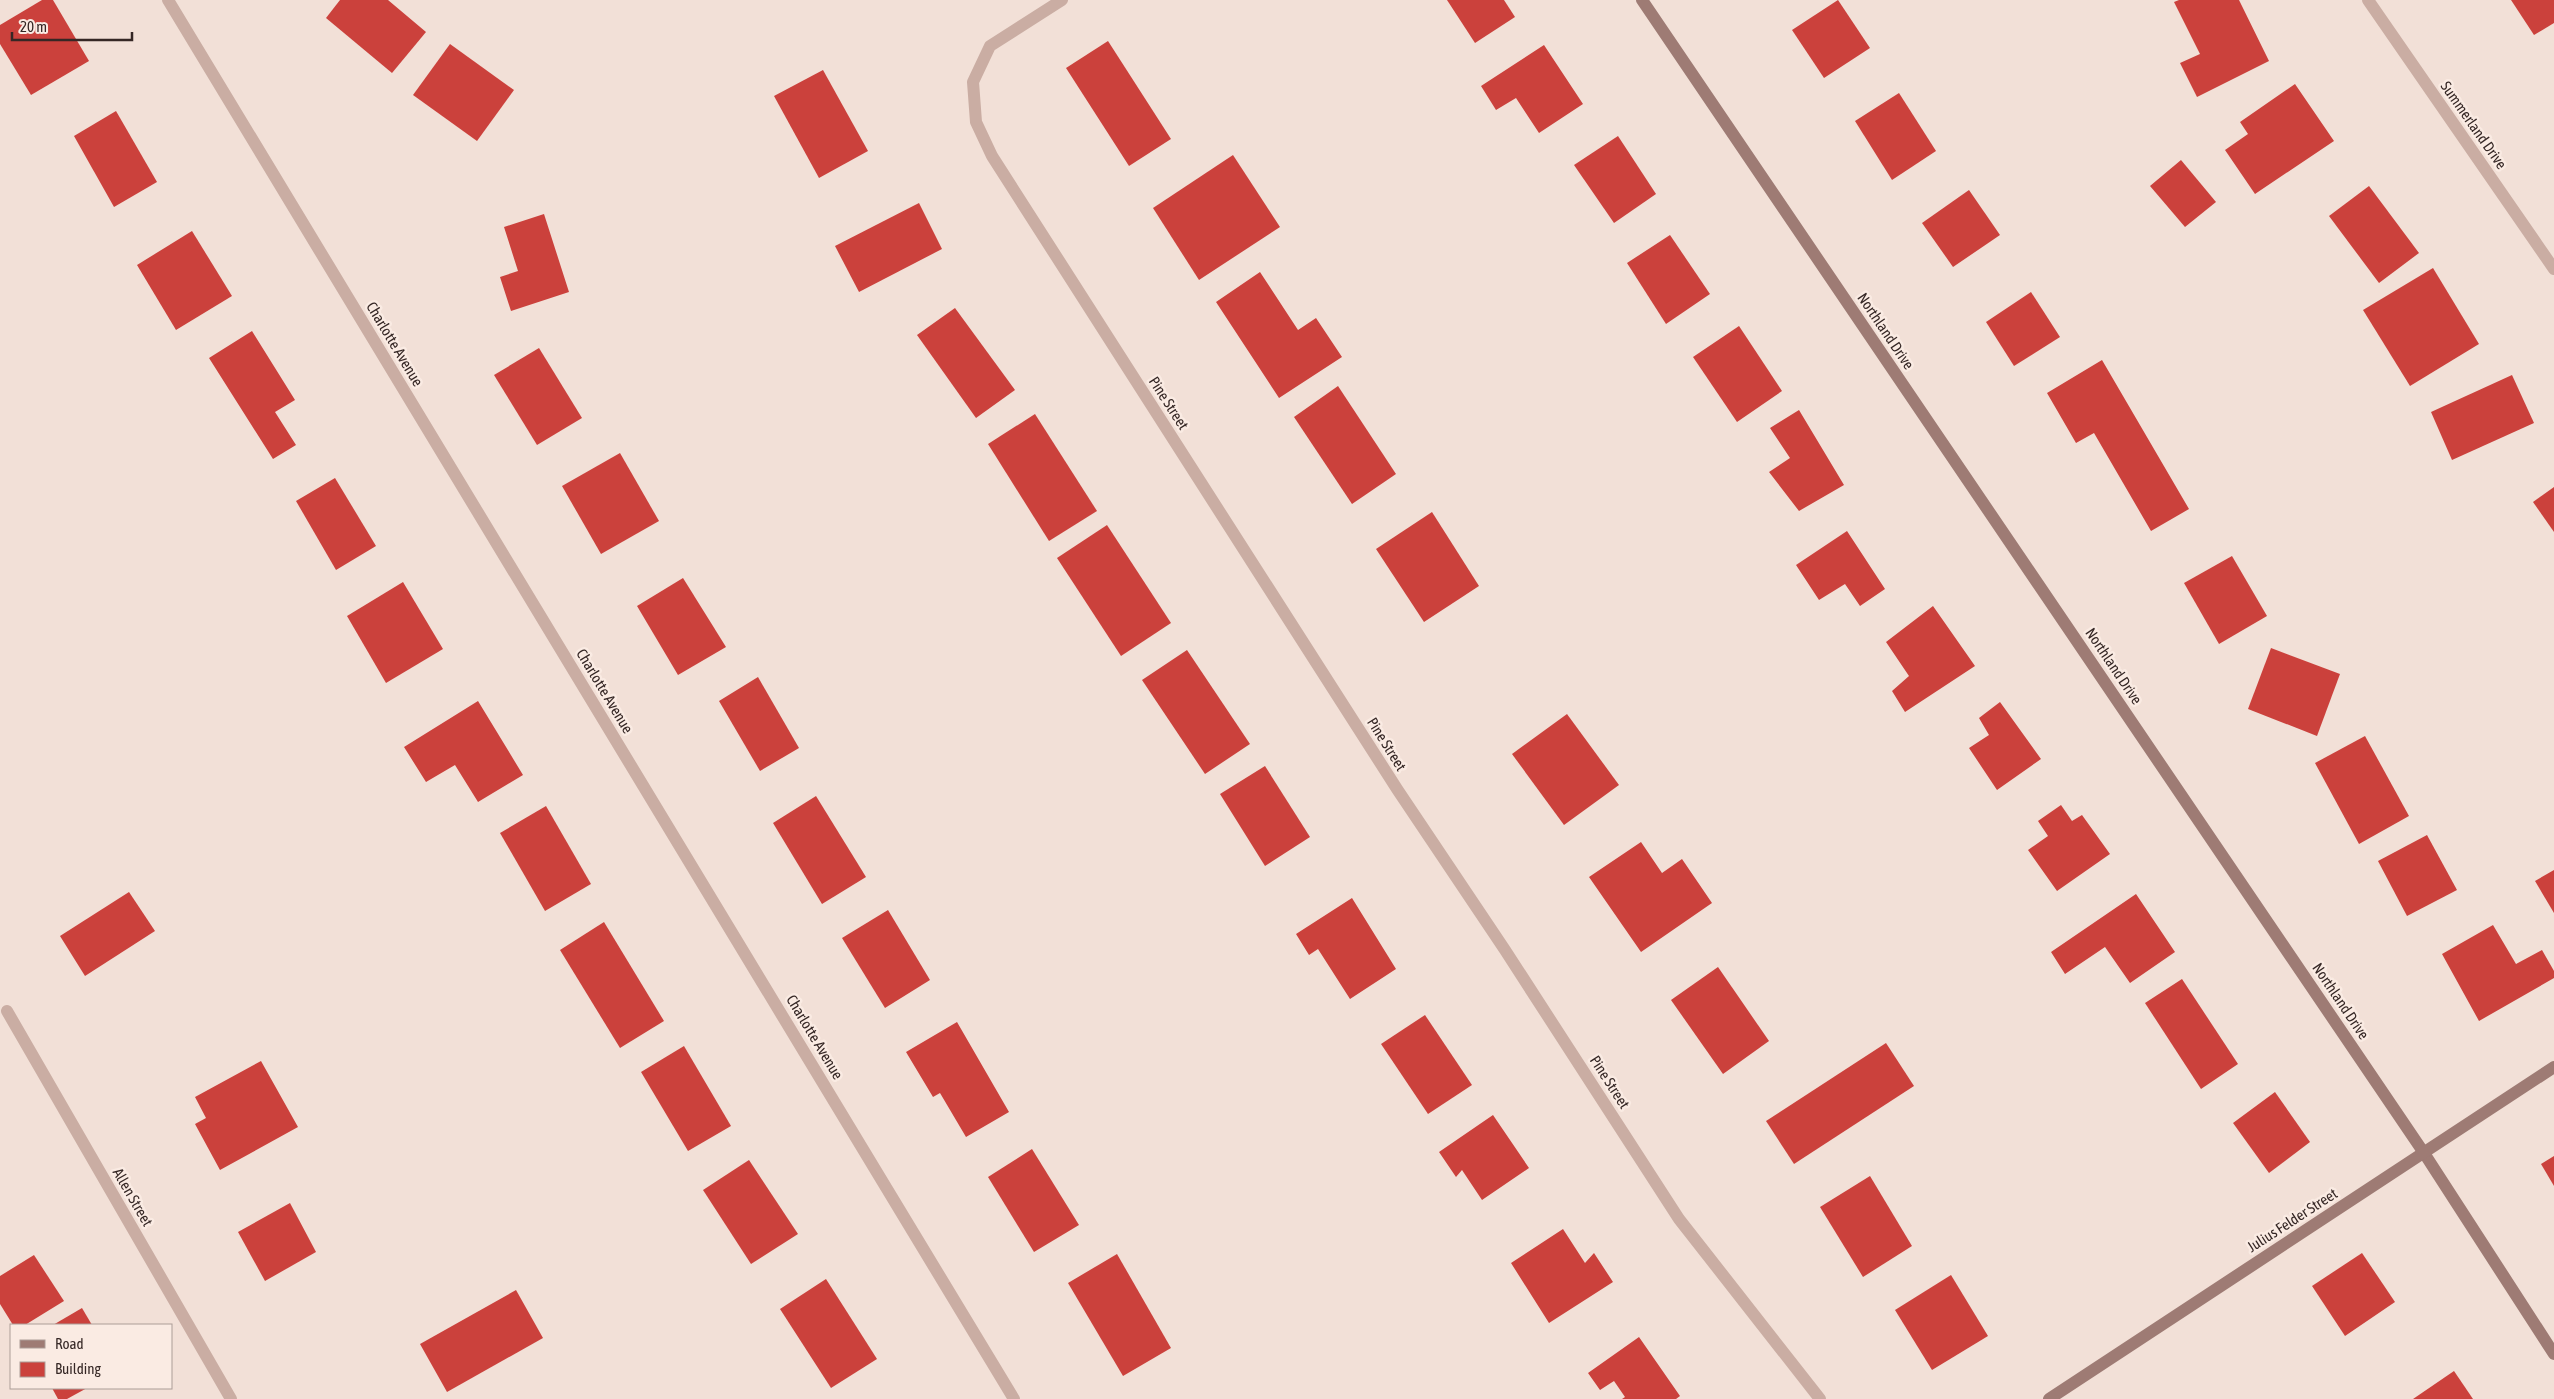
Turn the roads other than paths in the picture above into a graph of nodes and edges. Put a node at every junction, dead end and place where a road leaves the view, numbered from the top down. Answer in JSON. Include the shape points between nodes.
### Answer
{"nodes":[{"id":1,"x":168,"y":0,"type":"edge"},
{"id":2,"x":1062,"y":0,"type":"edge"},
{"id":3,"x":1642,"y":0,"type":"edge"},
{"id":4,"x":2368,"y":0,"type":"edge"},
{"id":5,"x":2554,"y":269,"type":"edge"},
{"id":6,"x":7,"y":1011,"type":"dead end"},
{"id":7,"x":2554,"y":1067,"type":"edge"},
{"id":8,"x":2424,"y":1153,"type":"junction"},
{"id":9,"x":2554,"y":1354,"type":"edge"},
{"id":10,"x":231,"y":1399,"type":"edge"},
{"id":11,"x":1014,"y":1399,"type":"edge"},
{"id":12,"x":1820,"y":1399,"type":"edge"},
{"id":13,"x":2048,"y":1399,"type":"edge"}],
"edges":[{"from":1,"to":11,"type":"street","name":"Charlotte Avenue"},
{"from":2,"to":12,"type":"street","name":"Pine Street","via":[[990,46],[973,82],[976,122],[992,156],[1396,789],[1505,950],[1679,1219]]},
{"from":3,"to":8,"type":"street","name":"Northland Drive"},
{"from":4,"to":5,"type":"street","name":"Summerland Drive"},
{"from":6,"to":10,"type":"street","name":"Allen Street"},
{"from":7,"to":8,"type":"street","name":"Julius Felder Street"},
{"from":8,"to":9,"type":"street","name":"Northland Drive"},
{"from":8,"to":13,"type":"street","name":"Julius Felder Street"}]}
